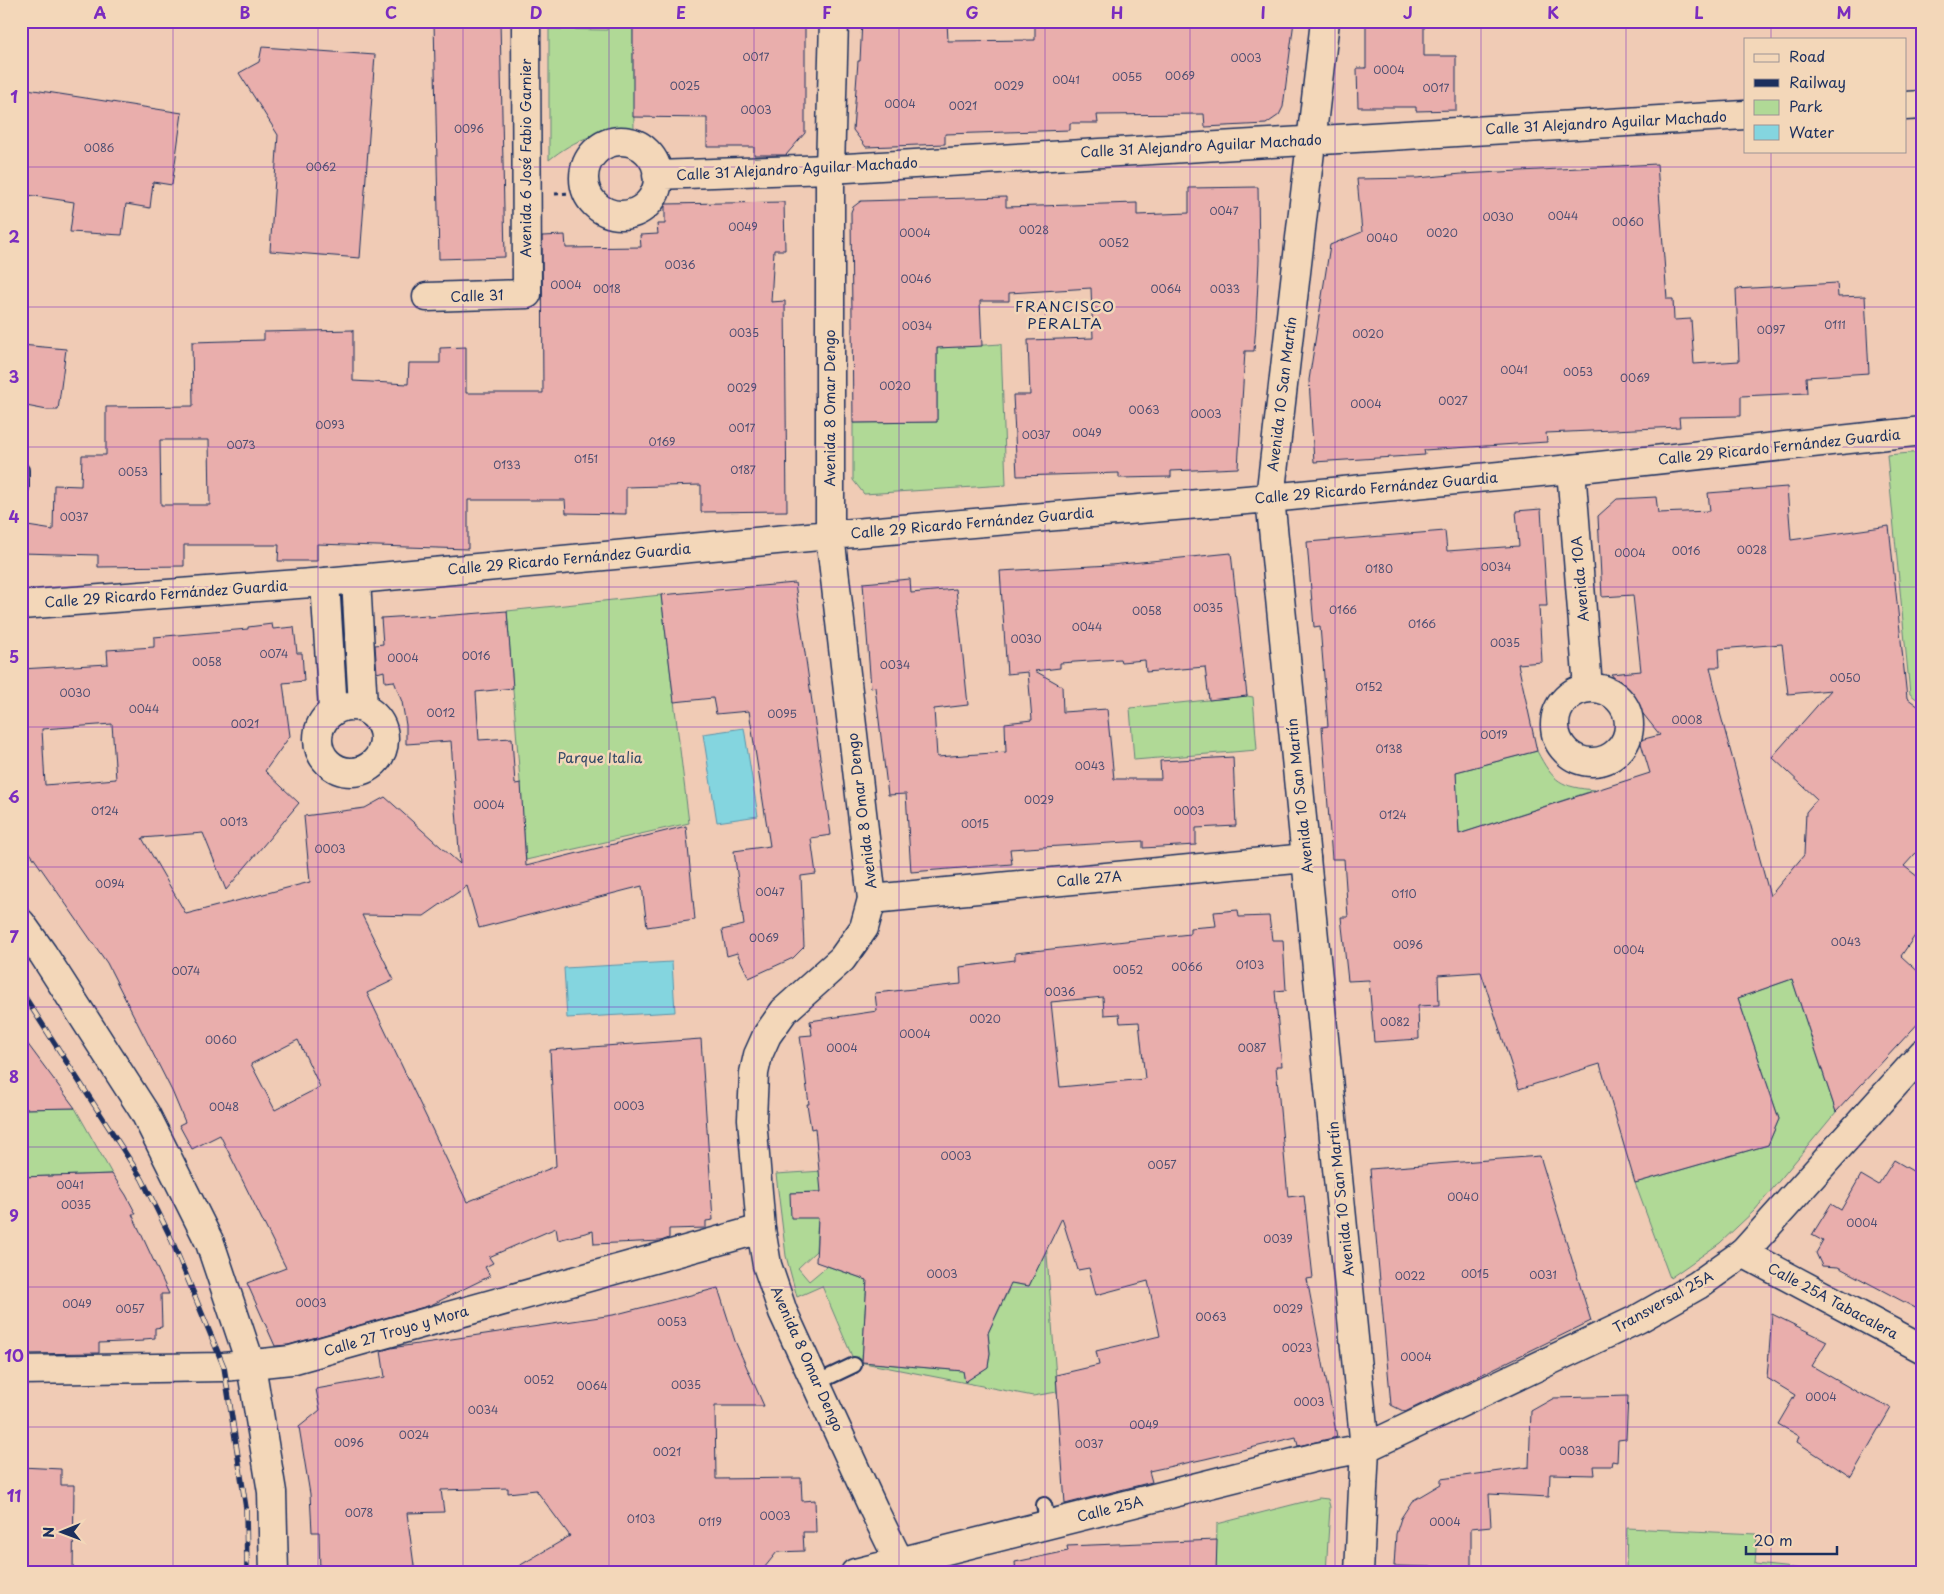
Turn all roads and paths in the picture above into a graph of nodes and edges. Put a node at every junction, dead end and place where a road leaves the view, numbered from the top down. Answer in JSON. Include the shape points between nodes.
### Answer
{"nodes":[{"id":1,"x":526,"y":21,"type":"edge"},
{"id":2,"x":834,"y":21,"type":"edge"},
{"id":3,"x":1325,"y":21,"type":"edge"},
{"id":4,"x":1923,"y":104,"type":"edge"},
{"id":5,"x":1906,"y":106,"type":"edge"},
{"id":6,"x":1744,"y":115,"type":"edge"},
{"id":7,"x":1312,"y":140,"type":"junction"},
{"id":8,"x":830,"y":169,"type":"junction"},
{"id":9,"x":657,"y":175,"type":"junction"},
{"id":10,"x":587,"y":192,"type":"junction"},
{"id":11,"x":550,"y":194,"type":"dead end"},
{"id":12,"x":527,"y":294,"type":"joint"},
{"id":13,"x":427,"y":297,"type":"dead end"},
{"id":14,"x":1923,"y":431,"type":"edge"},
{"id":15,"x":1571,"y":469,"type":"junction"},
{"id":16,"x":21,"y":470,"type":"edge"},
{"id":17,"x":21,"y":488,"type":"edge"},
{"id":18,"x":1270,"y":498,"type":"junction"},
{"id":19,"x":830,"y":535,"type":"junction"},
{"id":20,"x":356,"y":579,"type":"junction"},
{"id":21,"x":326,"y":582,"type":"junction"},
{"id":22,"x":21,"y":605,"type":"edge"},
{"id":23,"x":1588,"y":688,"type":"dead end"},
{"id":24,"x":362,"y":707,"type":"junction"},
{"id":25,"x":333,"y":710,"type":"junction"},
{"id":26,"x":1306,"y":858,"type":"junction"},
{"id":27,"x":872,"y":900,"type":"junction"},
{"id":28,"x":21,"y":923,"type":"edge"},
{"id":29,"x":1923,"y":1053,"type":"edge"},
{"id":30,"x":761,"y":1229,"type":"junction"},
{"id":31,"x":1743,"y":1253,"type":"junction"},
{"id":32,"x":1923,"y":1349,"type":"edge"},
{"id":33,"x":251,"y":1365,"type":"junction"},
{"id":34,"x":854,"y":1365,"type":"dead end"},
{"id":35,"x":21,"y":1370,"type":"edge"},
{"id":36,"x":816,"y":1383,"type":"junction"},
{"id":37,"x":1365,"y":1448,"type":"junction"},
{"id":38,"x":899,"y":1567,"type":"edge"},
{"id":39,"x":274,"y":1573,"type":"edge"},
{"id":40,"x":855,"y":1573,"type":"edge"},
{"id":41,"x":1359,"y":1573,"type":"edge"}],
"edges":[{"from":1,"to":12,"type":"main road","name":"Avenida 6 José Fabio Garnier"},
{"from":2,"to":8,"type":"main road","name":"Avenida 8 Omar Dengo"},
{"from":3,"to":7,"type":"main road","name":"Avenida 10 San Martín"},
{"from":4,"to":5,"type":"main road"},
{"from":6,"to":7,"type":"main road","name":"Calle 31 Alejandro Aguilar Machado"},
{"from":7,"to":8,"type":"main road","name":"Calle 31 Alejandro Aguilar Machado"},
{"from":7,"to":18,"type":"main road","name":"Avenida 10 San Martín"},
{"from":8,"to":9,"type":"main road","name":"Calle 31 Alejandro Aguilar Machado"},
{"from":8,"to":19,"type":"main road","name":"Avenida 8 Omar Dengo"},
{"from":9,"to":10,"type":"main road","via":[[654,193],[647,203],[626,214],[603,210]]},
{"from":9,"to":10,"type":"main road","via":[[652,158],[644,149],[633,142],[609,142],[598,148],[585,168]]},
{"from":10,"to":11,"type":"path"},
{"from":12,"to":13,"type":"main road","name":"Calle 31"},
{"from":14,"to":15,"type":"main road","name":"Calle 29 Ricardo Fernández Guardia"},
{"from":15,"to":18,"type":"main road","name":"Calle 29 Ricardo Fernández Guardia"},
{"from":15,"to":23,"type":"main road","name":"Avenida 10A"},
{"from":16,"to":17,"type":"lane"},
{"from":18,"to":19,"type":"main road","name":"Calle 29 Ricardo Fernández Guardia"},
{"from":18,"to":26,"type":"main road","name":"Avenida 10 San Martín"},
{"from":19,"to":20,"type":"main road","name":"Calle 29 Ricardo Fernández Guardia"},
{"from":19,"to":27,"type":"main road","name":"Avenida 8 Omar Dengo"},
{"from":20,"to":21,"type":"main road","name":"Calle 29 Ricardo Fernández Guardia"},
{"from":20,"to":24,"type":"main road"},
{"from":21,"to":22,"type":"main road","name":"Calle 29 Ricardo Fernández Guardia"},
{"from":21,"to":25,"type":"main road"},
{"from":24,"to":25,"type":"main road","via":[[347,706]]},
{"from":24,"to":25,"type":"main road","via":[[378,721],[384,740],[377,760],[354,771],[339,770],[330,765],[319,747],[320,727]]},
{"from":26,"to":27,"type":"main road","name":"Calle 27A"},
{"from":26,"to":37,"type":"main road","name":"Avenida 10 San Martín"},
{"from":27,"to":30,"type":"main road","name":"Avenida 8 Omar Dengo","via":[[864,928],[842,959],[784,1011],[758,1055],[752,1119]]},
{"from":28,"to":33,"type":"main road","via":[[145,1113],[210,1243]]},
{"from":29,"to":31,"type":"main road","name":"Transversal 25A"},
{"from":30,"to":33,"type":"main road","name":"Calle 27 Troyo y Mora","via":[[291,1360]]},
{"from":30,"to":36,"type":"main road","name":"Avenida 8 Omar Dengo","via":[[766,1265],[783,1312]]},
{"from":31,"to":32,"type":"main road","name":"Calle 25A Tabacalera"},
{"from":31,"to":37,"type":"main road","name":"Transversal 25A","via":[[1698,1286],[1638,1319]]},
{"from":33,"to":35,"type":"main road","name":"Calle 27 Troyo y Mora"},
{"from":33,"to":39,"type":"main road","via":[[272,1492]]},
{"from":34,"to":36,"type":"lane"},
{"from":36,"to":38,"type":"main road","name":"Avenida 8 Omar Dengo"},
{"from":37,"to":38,"type":"main road","name":"Calle 25A","via":[[1046,1515]]},
{"from":37,"to":41,"type":"main road","name":"Avenida 10 San Martín"},
{"from":38,"to":40,"type":"main road","name":"Calle 25A"}]}
